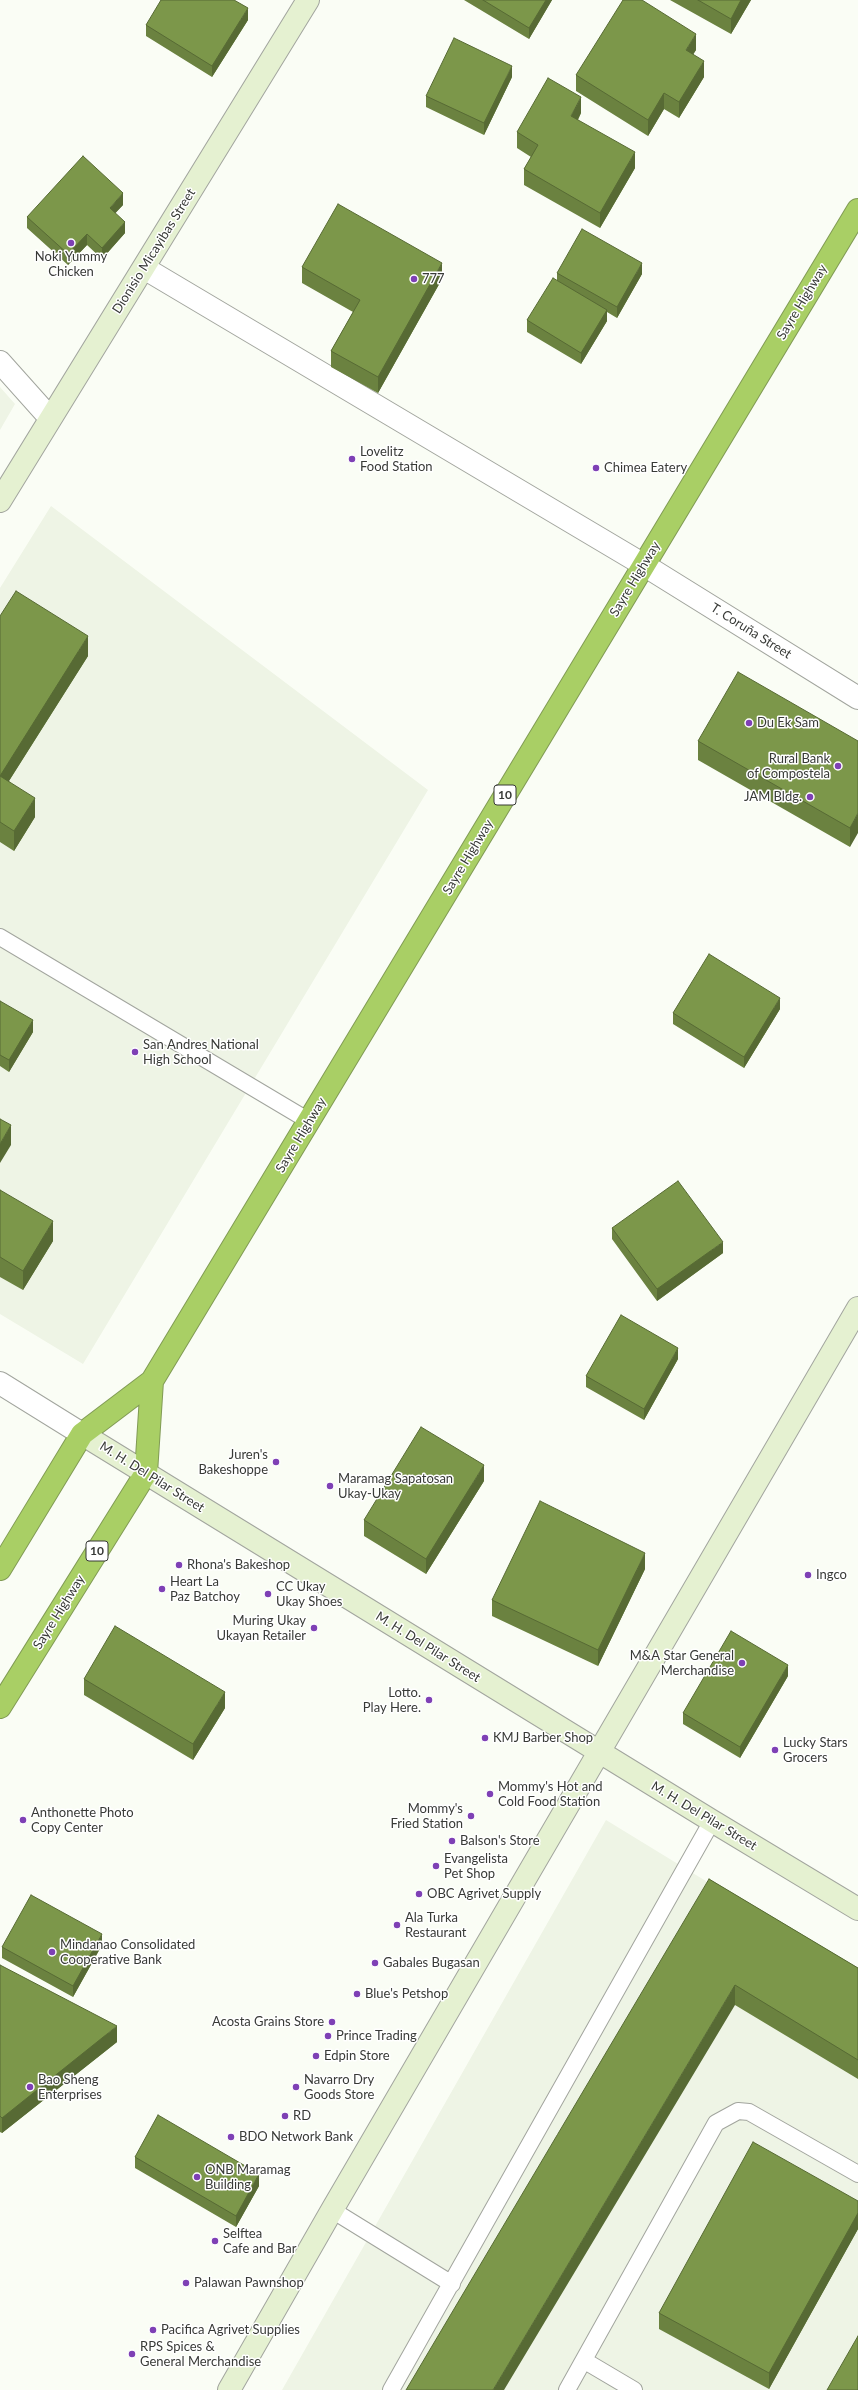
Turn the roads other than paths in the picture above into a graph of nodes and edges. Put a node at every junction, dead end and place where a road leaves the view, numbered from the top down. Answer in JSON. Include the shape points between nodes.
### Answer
{"nodes":[{"id":1,"x":308,"y":0,"type":"edge"},
{"id":2,"x":858,"y":210,"type":"edge"},
{"id":3,"x":144,"y":268,"type":"junction"},
{"id":4,"x":0,"y":362,"type":"edge"},
{"id":5,"x":50,"y":418,"type":"junction"},
{"id":6,"x":0,"y":501,"type":"edge"},
{"id":7,"x":644,"y":564,"type":"junction"},
{"id":8,"x":858,"y":698,"type":"edge"},
{"id":9,"x":0,"y":937,"type":"edge"},
{"id":10,"x":309,"y":1121,"type":"junction"},
{"id":11,"x":858,"y":1308,"type":"edge"},
{"id":12,"x":152,"y":1381,"type":"junction"},
{"id":13,"x":0,"y":1383,"type":"edge"},
{"id":14,"x":82,"y":1434,"type":"junction"},
{"id":15,"x":146,"y":1473,"type":"junction"},
{"id":16,"x":0,"y":1569,"type":"edge"},
{"id":17,"x":0,"y":1707,"type":"edge"},
{"id":18,"x":599,"y":1752,"type":"junction"},
{"id":19,"x":712,"y":1822,"type":"junction"},
{"id":20,"x":858,"y":1909,"type":"edge"},
{"id":21,"x":858,"y":2174,"type":"edge"},
{"id":22,"x":332,"y":2210,"type":"junction"},
{"id":23,"x":452,"y":2284,"type":"junction"},
{"id":24,"x":585,"y":2361,"type":"junction"},
{"id":25,"x":229,"y":2390,"type":"edge"},
{"id":26,"x":391,"y":2390,"type":"edge"},
{"id":27,"x":567,"y":2390,"type":"edge"},
{"id":28,"x":634,"y":2390,"type":"edge"}],
"edges":[{"from":1,"to":3,"type":"street","name":"Dionisio Micayibas Street"},
{"from":2,"to":7,"type":"highway","name":"Sayre Highway","number":"10"},
{"from":3,"to":5,"type":"street","name":"Dionisio Micayibas Street"},
{"from":3,"to":7,"type":"street","name":"T. Coruña Street"},
{"from":4,"to":5,"type":"street"},
{"from":5,"to":6,"type":"street","name":"Dionisio Micayibas Street"},
{"from":7,"to":8,"type":"street","name":"T. Coruña Street"},
{"from":7,"to":10,"type":"highway","name":"Sayre Highway","number":"10"},
{"from":9,"to":10,"type":"lane"},
{"from":10,"to":12,"type":"highway","name":"Sayre Highway","number":"10"},
{"from":11,"to":18,"type":"street"},
{"from":12,"to":14,"type":"highway","name":"Sayre Highway","number":"10"},
{"from":12,"to":15,"type":"highway","name":"Sayre Highway","number":"10"},
{"from":13,"to":14,"type":"street","name":"M. H. Del Pilar Street"},
{"from":14,"to":15,"type":"street","name":"M. H. Del Pilar Street"},
{"from":14,"to":16,"type":"highway","name":"Sayre Highway","number":"10"},
{"from":15,"to":17,"type":"highway","name":"Sayre Highway","number":"10"},
{"from":15,"to":18,"type":"street","name":"M. H. Del Pilar Street"},
{"from":18,"to":19,"type":"street","name":"M. H. Del Pilar Street"},
{"from":18,"to":22,"type":"street"},
{"from":19,"to":20,"type":"street","name":"M. H. Del Pilar Street"},
{"from":19,"to":23,"type":"lane"},
{"from":21,"to":24,"type":"lane","via":[[749,2112],[738,2111],[716,2123]]},
{"from":22,"to":23,"type":"lane"},
{"from":22,"to":25,"type":"street"},
{"from":23,"to":26,"type":"lane"},
{"from":24,"to":27,"type":"lane"},
{"from":24,"to":28,"type":"lane"}]}
